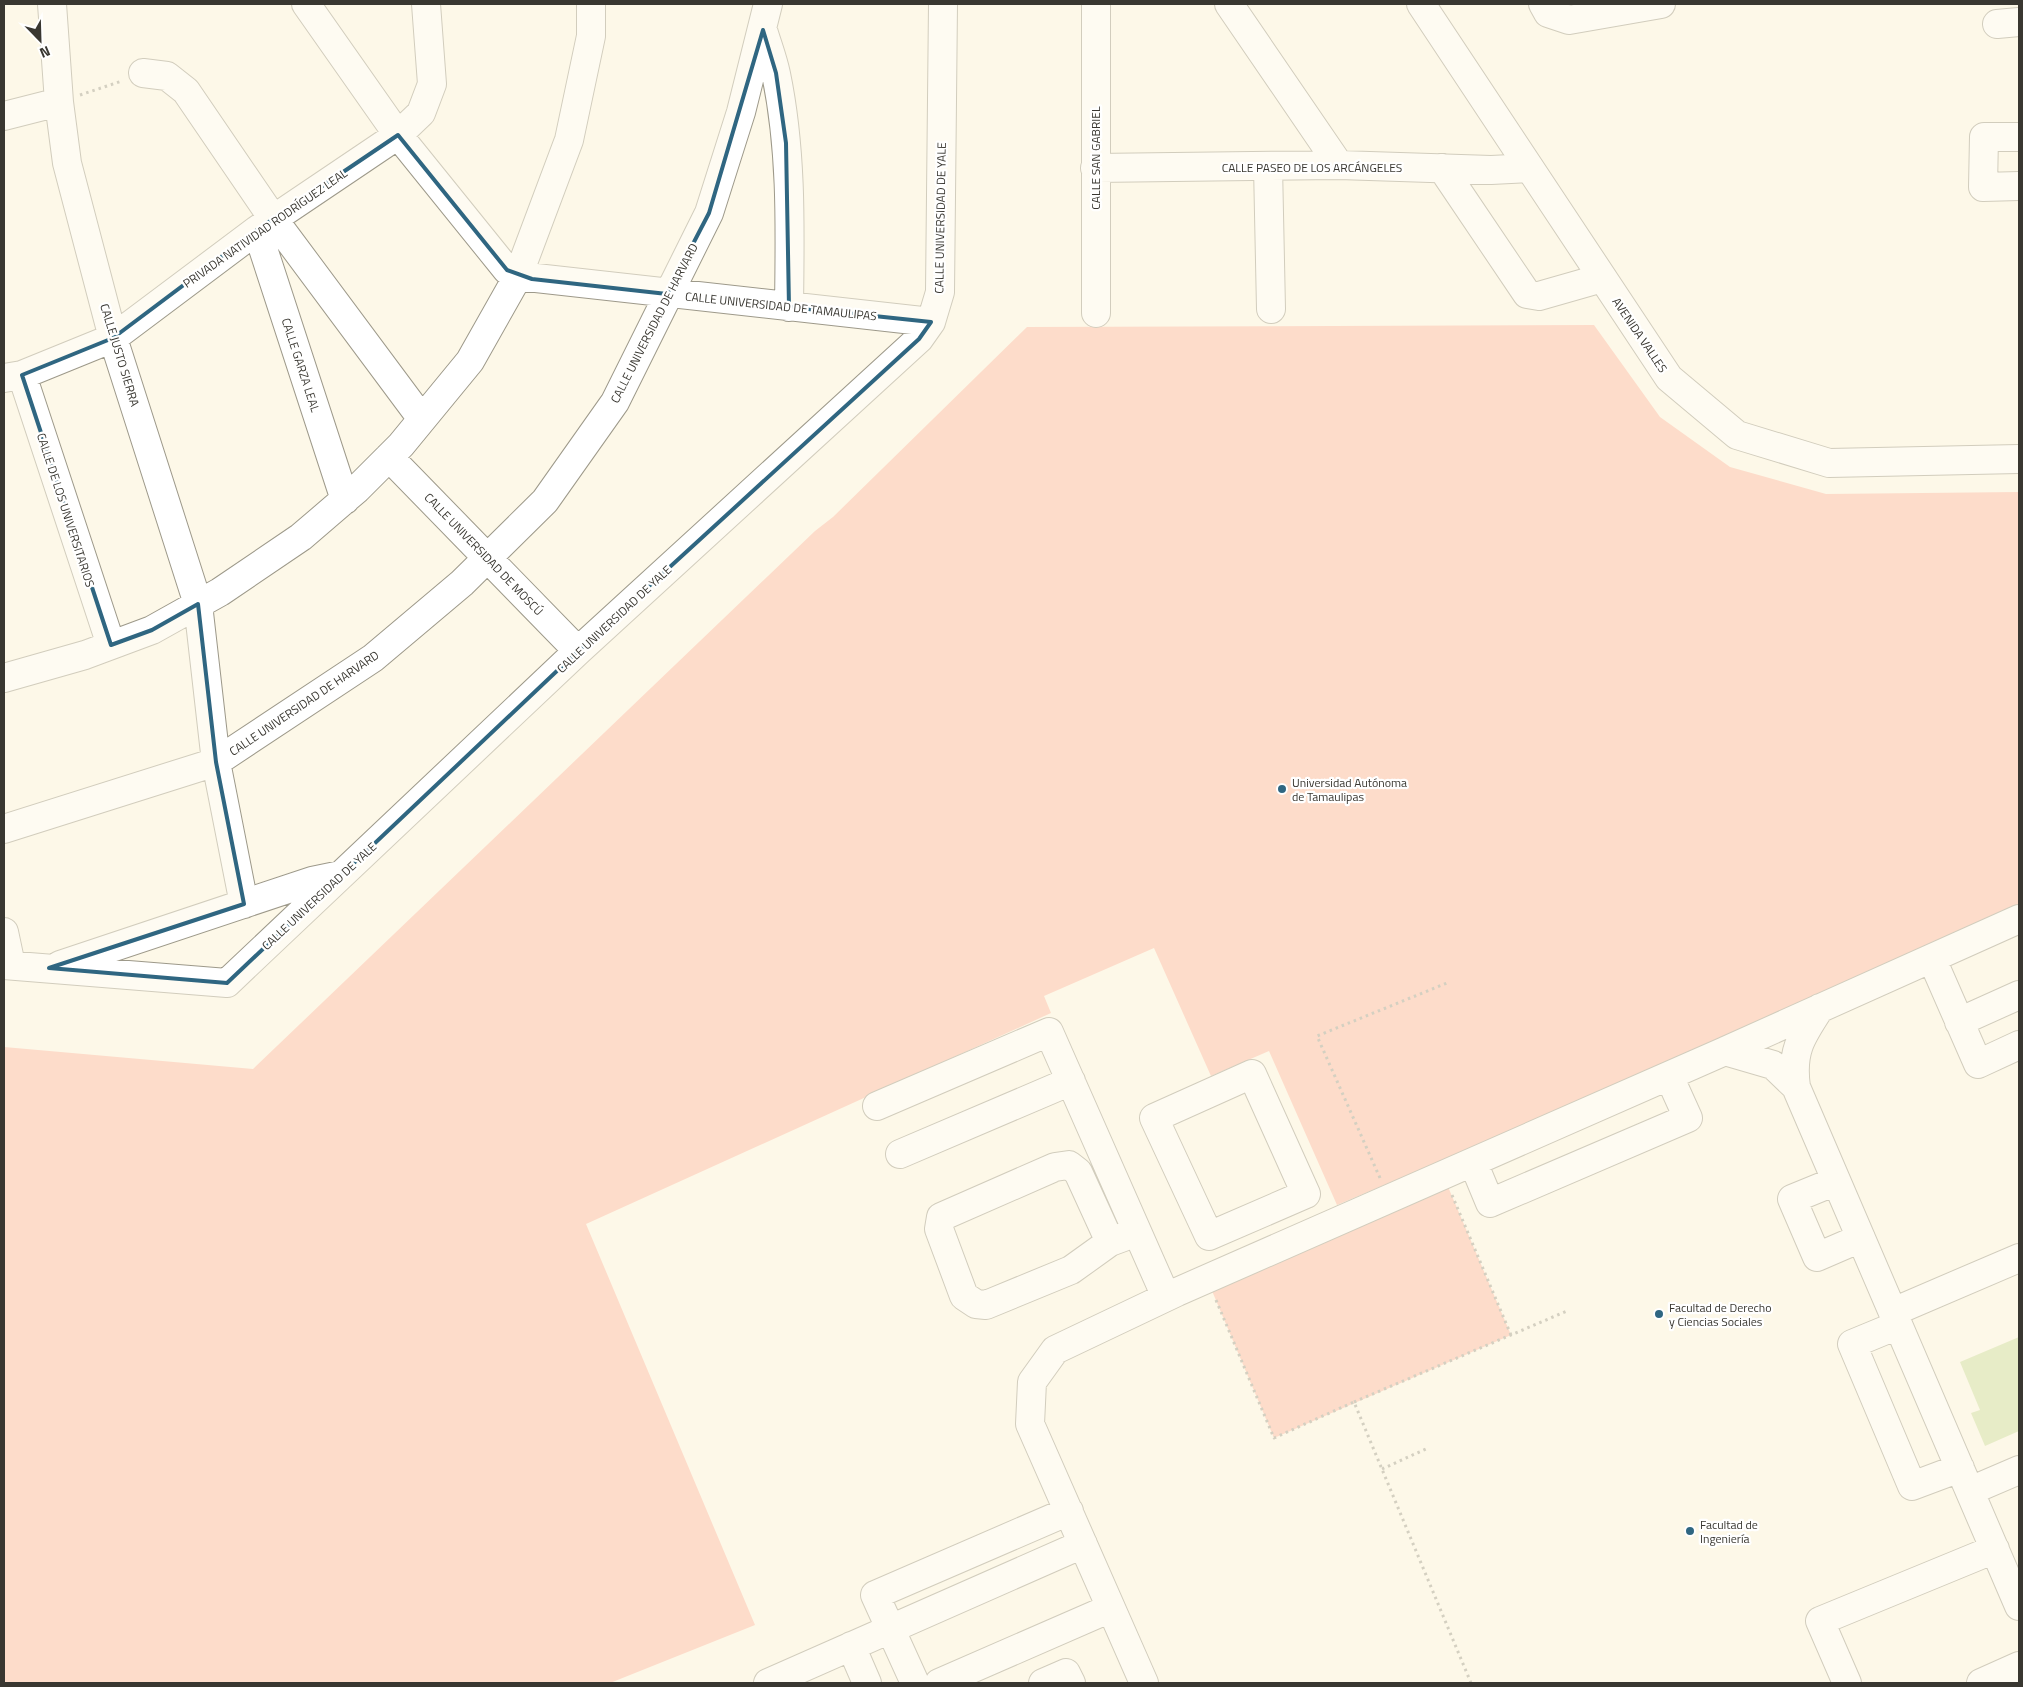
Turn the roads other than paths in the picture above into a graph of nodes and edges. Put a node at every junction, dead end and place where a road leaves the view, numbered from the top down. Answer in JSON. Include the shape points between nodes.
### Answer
{"nodes":[{"id":1,"x":52,"y":4,"type":"edge"},
{"id":2,"x":306,"y":4,"type":"edge"},
{"id":3,"x":426,"y":4,"type":"edge"},
{"id":4,"x":591,"y":4,"type":"edge"},
{"id":5,"x":943,"y":4,"type":"edge"},
{"id":6,"x":1096,"y":4,"type":"edge"},
{"id":7,"x":1229,"y":4,"type":"edge"},
{"id":8,"x":1420,"y":4,"type":"edge"},
{"id":9,"x":1543,"y":4,"type":"edge"},
{"id":10,"x":1661,"y":4,"type":"edge"},
{"id":11,"x":765,"y":17,"type":"edge"},
{"id":12,"x":144,"y":73,"type":"road end"},
{"id":13,"x":59,"y":102,"type":"junction"},
{"id":14,"x":4,"y":116,"type":"edge"},
{"id":15,"x":398,"y":135,"type":"junction"},
{"id":16,"x":2019,"y":137,"type":"edge"},
{"id":17,"x":1339,"y":165,"type":"junction"},
{"id":18,"x":1268,"y":166,"type":"junction"},
{"id":19,"x":1096,"y":168,"type":"junction"},
{"id":20,"x":1442,"y":168,"type":"junction"},
{"id":21,"x":1529,"y":168,"type":"junction"},
{"id":22,"x":2019,"y":186,"type":"edge"},
{"id":23,"x":266,"y":225,"type":"junction"},
{"id":24,"x":518,"y":276,"type":"junction"},
{"id":25,"x":1602,"y":278,"type":"junction"},
{"id":26,"x":667,"y":294,"type":"junction"},
{"id":27,"x":789,"y":307,"type":"junction"},
{"id":28,"x":1271,"y":308,"type":"dead end"},
{"id":29,"x":1096,"y":312,"type":"dead end"},
{"id":30,"x":931,"y":322,"type":"junction"},
{"id":31,"x":114,"y":338,"type":"junction"},
{"id":32,"x":13,"y":376,"type":"edge"},
{"id":33,"x":422,"y":419,"type":"junction"},
{"id":34,"x":389,"y":457,"type":"junction"},
{"id":35,"x":2019,"y":459,"type":"edge"},
{"id":36,"x":345,"y":500,"type":"junction"},
{"id":37,"x":487,"y":558,"type":"junction"},
{"id":38,"x":198,"y":604,"type":"junction"},
{"id":39,"x":111,"y":645,"type":"junction"},
{"id":40,"x":578,"y":651,"type":"junction"},
{"id":41,"x":4,"y":678,"type":"edge"},
{"id":42,"x":216,"y":762,"type":"junction"},
{"id":43,"x":4,"y":829,"type":"edge"},
{"id":44,"x":342,"y":874,"type":"junction"},
{"id":45,"x":244,"y":904,"type":"junction"},
{"id":46,"x":2019,"y":919,"type":"edge"},
{"id":47,"x":4,"y":932,"type":"edge"},
{"id":48,"x":1932,"y":959,"type":"junction"},
{"id":49,"x":7,"y":965,"type":"edge"},
{"id":50,"x":49,"y":968,"type":"junction"},
{"id":51,"x":2019,"y":996,"type":"edge"},
{"id":52,"x":1820,"y":1008,"type":"junction"},
{"id":53,"x":1959,"y":1022,"type":"junction"},
{"id":54,"x":2019,"y":1046,"type":"edge"},
{"id":55,"x":1725,"y":1051,"type":"junction"},
{"id":56,"x":1670,"y":1076,"type":"junction"},
{"id":57,"x":1071,"y":1081,"type":"junction"},
{"id":58,"x":1796,"y":1087,"type":"junction"},
{"id":59,"x":877,"y":1106,"type":"dead end"},
{"id":60,"x":900,"y":1154,"type":"dead end"},
{"id":61,"x":1473,"y":1162,"type":"junction"},
{"id":62,"x":1836,"y":1181,"type":"junction"},
{"id":63,"x":1263,"y":1212,"type":"junction"},
{"id":64,"x":1137,"y":1232,"type":"junction"},
{"id":65,"x":1861,"y":1238,"type":"junction"},
{"id":66,"x":1110,"y":1242,"type":"junction"},
{"id":67,"x":1279,"y":1247,"type":"junction"},
{"id":68,"x":2019,"y":1258,"type":"edge"},
{"id":69,"x":1166,"y":1297,"type":"junction"},
{"id":70,"x":1895,"y":1319,"type":"junction"},
{"id":71,"x":2019,"y":1470,"type":"edge"},
{"id":72,"x":1965,"y":1480,"type":"junction"},
{"id":73,"x":1069,"y":1511,"type":"junction"},
{"id":74,"x":1084,"y":1544,"type":"junction"},
{"id":75,"x":1995,"y":1549,"type":"junction"},
{"id":76,"x":2019,"y":1606,"type":"edge"},
{"id":77,"x":1111,"y":1608,"type":"junction"},
{"id":78,"x":890,"y":1629,"type":"junction"},
{"id":79,"x":851,"y":1646,"type":"junction"},
{"id":80,"x":2019,"y":1666,"type":"edge"},
{"id":81,"x":946,"y":1682,"type":"edge"},
{"id":82,"x":768,"y":1683,"type":"edge"},
{"id":83,"x":867,"y":1683,"type":"edge"},
{"id":84,"x":915,"y":1683,"type":"edge"},
{"id":85,"x":1043,"y":1683,"type":"edge"},
{"id":86,"x":1071,"y":1683,"type":"edge"},
{"id":87,"x":1144,"y":1683,"type":"edge"},
{"id":88,"x":1847,"y":1683,"type":"edge"},
{"id":89,"x":1981,"y":1683,"type":"edge"}],
"edges":[{"from":1,"to":13,"type":"street","name":"CALLE JUSTO SIERRA"},
{"from":2,"to":15,"type":"street"},
{"from":3,"to":15,"type":"street","name":"PRIVADA NATIVIDAD RODRÍGUEZ LEAL","via":[[432,84],[420,113]]},
{"from":4,"to":24,"type":"street","via":[[591,36],[569,140]]},
{"from":5,"to":30,"type":"street","name":"CALLE UNIVERSIDAD DE YALE","via":[[940,292]]},
{"from":6,"to":19,"type":"street","name":"CALLE SAN GABRIEL"},
{"from":7,"to":17,"type":"street"},
{"from":8,"to":21,"type":"street","name":"AVENIDA VALLES"},
{"from":9,"to":10,"type":"street","via":[[1548,14],[1569,20]]},
{"from":11,"to":26,"type":"street","name":"CALLE UNIVERSIDAD DE HARVARD","via":[[741,112],[709,213]]},
{"from":11,"to":27,"type":"street","name":"CALLE UNIVERSIDAD DE HARVARD","via":[[786,143],[790,208]]},
{"from":12,"to":23,"type":"street","via":[[167,76],[186,91]]},
{"from":13,"to":14,"type":"street"},
{"from":13,"to":31,"type":"street","name":"CALLE JUSTO SIERRA","via":[[67,163]]},
{"from":15,"to":23,"type":"street","name":"PRIVADA NATIVIDAD RODRÍGUEZ LEAL"},
{"from":15,"to":24,"type":"street","via":[[507,270]]},
{"from":16,"to":22,"type":"street","via":[[1984,137],[1983,187]]},
{"from":17,"to":18,"type":"street","name":"CALLE PASEO DE LOS ARCÁNGELES"},
{"from":17,"to":20,"type":"street","name":"CALLE PASEO DE LOS ARCÁNGELES"},
{"from":18,"to":19,"type":"street","name":"CALLE PASEO DE LOS ARCÁNGELES"},
{"from":18,"to":28,"type":"street"},
{"from":19,"to":29,"type":"street","name":"CALLE SAN GABRIEL"},
{"from":20,"to":21,"type":"street","name":"CALLE PASEO DE LOS ARCÁNGELES"},
{"from":20,"to":25,"type":"street","via":[[1526,294],[1539,296]]},
{"from":21,"to":25,"type":"street","name":"AVENIDA VALLES"},
{"from":23,"to":31,"type":"street","name":"PRIVADA NATIVIDAD RODRÍGUEZ LEAL"},
{"from":23,"to":33,"type":"street"},
{"from":23,"to":36,"type":"street","name":"CALLE GARZA LEAL"},
{"from":24,"to":26,"type":"street","name":"CALLE UNIVERSIDAD DE TAMAULIPAS"},
{"from":24,"to":33,"type":"street","via":[[470,361]]},
{"from":25,"to":35,"type":"street","name":"AVENIDA VALLES","via":[[1669,378],[1737,434],[1829,463]]},
{"from":26,"to":27,"type":"street","name":"CALLE UNIVERSIDAD DE TAMAULIPAS"},
{"from":26,"to":37,"type":"street","name":"CALLE UNIVERSIDAD DE HARVARD","via":[[615,402],[545,501]]},
{"from":27,"to":30,"type":"street","name":"CALLE UNIVERSIDAD DE TAMAULIPAS"},
{"from":30,"to":40,"type":"street","name":"CALLE UNIVERSIDAD DE YALE","via":[[919,339]]},
{"from":31,"to":32,"type":"street","name":"PRIVADA NATIVIDAD RODRÍGUEZ LEAL"},
{"from":31,"to":38,"type":"street","name":"CALLE JUSTO SIERRA"},
{"from":32,"to":39,"type":"street","name":"CALLE DE LOS UNIVERSITARIOS"},
{"from":33,"to":34,"type":"street"},
{"from":34,"to":36,"type":"street"},
{"from":34,"to":37,"type":"street","name":"CALLE UNIVERSIDAD DE MOSCÚ"},
{"from":36,"to":38,"type":"street","via":[[301,537]]},
{"from":37,"to":40,"type":"street","name":"CALLE UNIVERSIDAD DE MOSCÚ"},
{"from":37,"to":42,"type":"street","name":"CALLE UNIVERSIDAD DE HARVARD","via":[[373,658]]},
{"from":38,"to":39,"type":"street","via":[[152,630]]},
{"from":38,"to":42,"type":"street","name":"CALLE JUSTO SIERRA"},
{"from":39,"to":41,"type":"street"},
{"from":40,"to":44,"type":"street","name":"CALLE UNIVERSIDAD DE YALE"},
{"from":42,"to":43,"type":"street","name":"CALLE UNIVERSIDAD DE HARVARD"},
{"from":42,"to":45,"type":"street","name":"CALLE JUSTO SIERRA"},
{"from":44,"to":45,"type":"street"},
{"from":44,"to":50,"type":"street","name":"CALLE UNIVERSIDAD DE YALE","via":[[227,983]]},
{"from":45,"to":50,"type":"street"},
{"from":46,"to":48,"type":"street"},
{"from":47,"to":49,"type":"street"},
{"from":48,"to":52,"type":"street"},
{"from":48,"to":53,"type":"street"},
{"from":49,"to":50,"type":"street","name":"CALLE UNIVERSIDAD DE YALE"},
{"from":51,"to":53,"type":"street"},
{"from":52,"to":55,"type":"street"},
{"from":52,"to":58,"type":"street","via":[[1801,1036],[1793,1065]]},
{"from":53,"to":54,"type":"street","via":[[1978,1064]]},
{"from":55,"to":56,"type":"street"},
{"from":55,"to":58,"type":"street","via":[[1773,1066]]},
{"from":56,"to":61,"type":"street"},
{"from":56,"to":61,"type":"street","via":[[1688,1118],[1490,1203]]},
{"from":57,"to":59,"type":"street","via":[[1049,1032]]},
{"from":57,"to":60,"type":"street"},
{"from":57,"to":64,"type":"street"},
{"from":58,"to":62,"type":"street"},
{"from":61,"to":67,"type":"street"},
{"from":62,"to":65,"type":"street"},
{"from":62,"to":65,"type":"street","via":[[1792,1199],[1817,1257]]},
{"from":63,"to":63,"type":"street","via":[[1306,1194],[1252,1074],[1154,1118],[1209,1236]]},
{"from":63,"to":67,"type":"street"},
{"from":64,"to":66,"type":"street"},
{"from":64,"to":69,"type":"street"},
{"from":65,"to":70,"type":"street"},
{"from":66,"to":66,"type":"street","via":[[1071,1270],[986,1305],[976,1304],[964,1296],[939,1229],[941,1217],[1056,1167],[1069,1165],[1078,1172]]},
{"from":67,"to":69,"type":"street"},
{"from":68,"to":70,"type":"street"},
{"from":69,"to":73,"type":"street","via":[[1055,1350],[1032,1382],[1030,1424]]},
{"from":70,"to":72,"type":"street"},
{"from":70,"to":72,"type":"street","via":[[1852,1344],[1912,1486]]},
{"from":71,"to":72,"type":"street"},
{"from":72,"to":75,"type":"street"},
{"from":73,"to":74,"type":"street"},
{"from":73,"to":78,"type":"street","via":[[875,1595]]},
{"from":74,"to":77,"type":"street"},
{"from":74,"to":78,"type":"street"},
{"from":75,"to":76,"type":"street"},
{"from":75,"to":88,"type":"street","via":[[1820,1621]]},
{"from":77,"to":81,"type":"street"},
{"from":77,"to":87,"type":"street"},
{"from":78,"to":79,"type":"street"},
{"from":78,"to":84,"type":"street"},
{"from":79,"to":82,"type":"street"},
{"from":79,"to":83,"type":"street"},
{"from":80,"to":89,"type":"street"},
{"from":85,"to":86,"type":"street","via":[[1066,1673]]}]}
